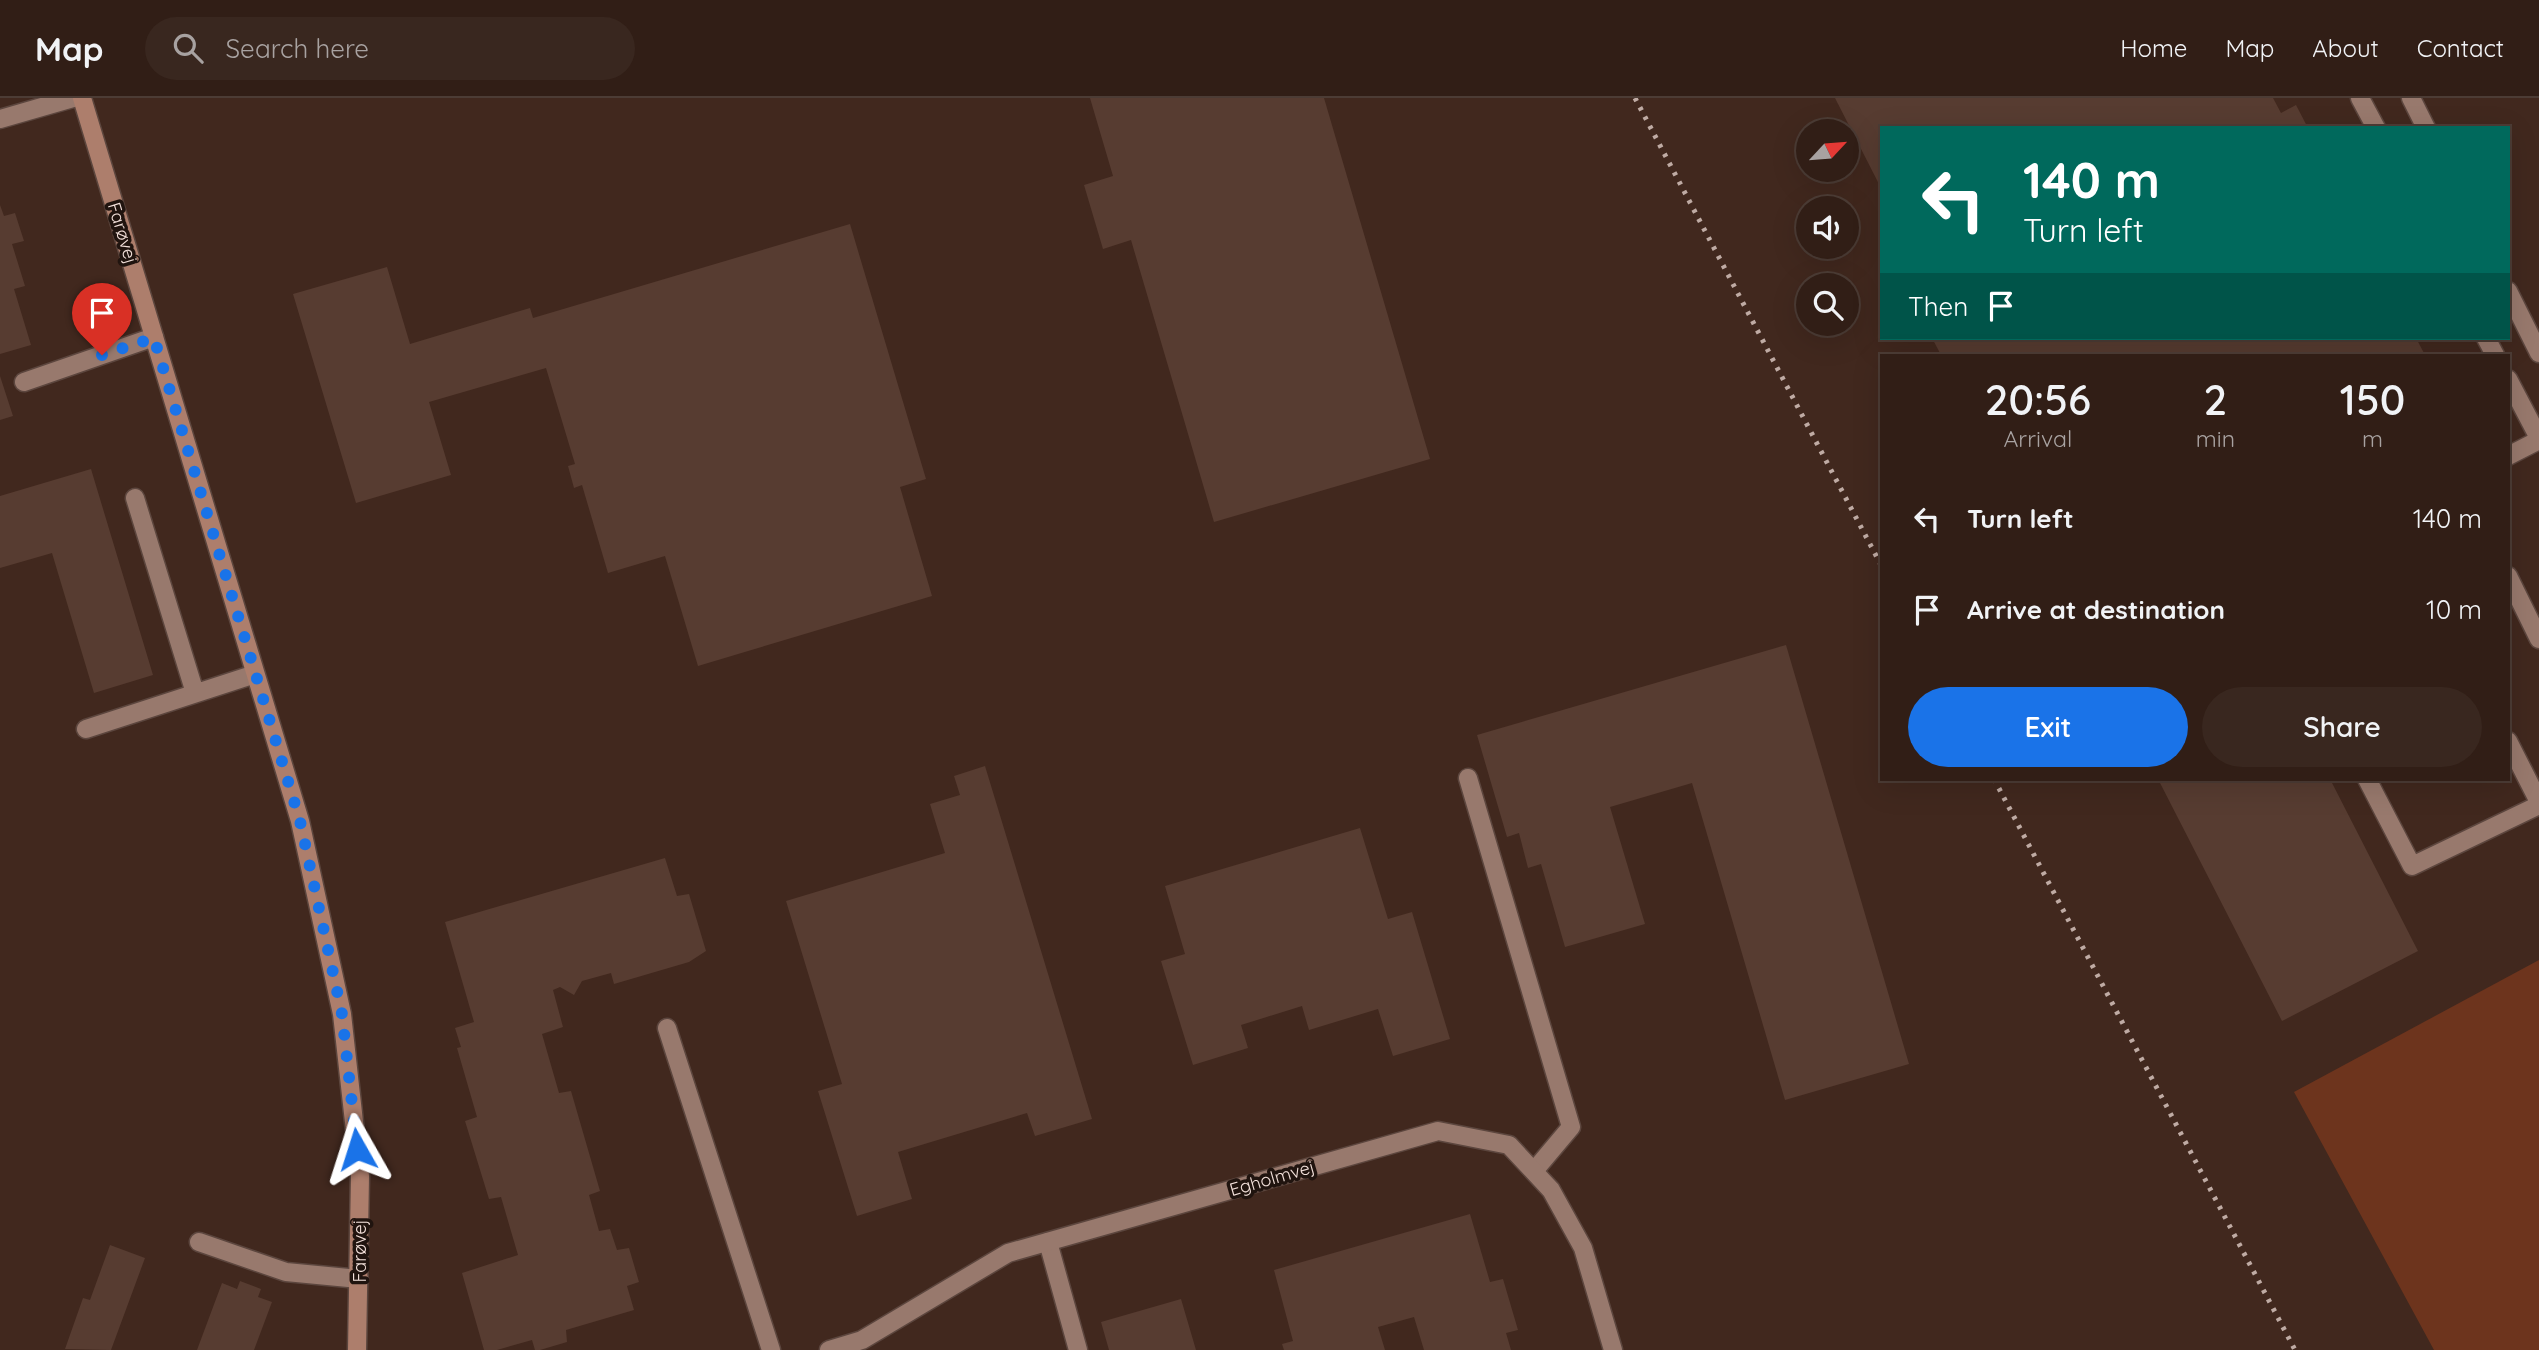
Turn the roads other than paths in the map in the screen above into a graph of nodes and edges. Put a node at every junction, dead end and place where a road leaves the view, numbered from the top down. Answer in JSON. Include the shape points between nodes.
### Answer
{"nodes":[{"id":1,"x":73,"y":98,"type":"edge"},
{"id":2,"x":82,"y":98,"type":"edge"},
{"id":3,"x":2360,"y":98,"type":"edge"},
{"id":4,"x":2411,"y":98,"type":"edge"},
{"id":5,"x":0,"y":119,"type":"edge"},
{"id":6,"x":2375,"y":126,"type":"edge"},
{"id":7,"x":2425,"y":126,"type":"edge"},
{"id":8,"x":2510,"y":295,"type":"edge"},
{"id":9,"x":154,"y":338,"type":"junction"},
{"id":10,"x":2539,"y":353,"type":"edge"},
{"id":11,"x":24,"y":382,"type":"dead end"},
{"id":12,"x":2510,"y":383,"type":"edge"},
{"id":13,"x":2539,"y":439,"type":"edge"},
{"id":14,"x":2510,"y":455,"type":"edge"},
{"id":15,"x":135,"y":498,"type":"dead end"},
{"id":16,"x":2510,"y":580,"type":"edge"},
{"id":17,"x":2539,"y":639,"type":"edge"},
{"id":18,"x":255,"y":674,"type":"junction"},
{"id":19,"x":195,"y":692,"type":"junction"},
{"id":20,"x":86,"y":729,"type":"dead end"},
{"id":21,"x":2510,"y":745,"type":"edge"},
{"id":22,"x":1468,"y":778,"type":"dead end"},
{"id":23,"x":2368,"y":781,"type":"edge"},
{"id":24,"x":2539,"y":804,"type":"edge"},
{"id":25,"x":667,"y":1028,"type":"dead end"},
{"id":26,"x":1534,"y":1171,"type":"junction"},
{"id":27,"x":199,"y":1242,"type":"dead end"},
{"id":28,"x":1048,"y":1242,"type":"junction"},
{"id":29,"x":359,"y":1279,"type":"junction"},
{"id":30,"x":864,"y":1345,"type":"edge"},
{"id":31,"x":357,"y":1350,"type":"edge"},
{"id":32,"x":771,"y":1350,"type":"edge"},
{"id":33,"x":829,"y":1350,"type":"edge"},
{"id":34,"x":1078,"y":1350,"type":"edge"},
{"id":35,"x":1613,"y":1350,"type":"edge"}],
"edges":[{"from":1,"to":5,"type":"street"},
{"from":2,"to":9,"type":"street","name":"Farøvej"},
{"from":3,"to":6,"type":"street"},
{"from":4,"to":7,"type":"street"},
{"from":8,"to":10,"type":"street"},
{"from":9,"to":11,"type":"street"},
{"from":9,"to":18,"type":"street","name":"Farøvej"},
{"from":12,"to":13,"type":"street"},
{"from":13,"to":14,"type":"street"},
{"from":15,"to":19,"type":"street"},
{"from":16,"to":17,"type":"street"},
{"from":18,"to":19,"type":"street"},
{"from":18,"to":29,"type":"street","name":"Farøvej","via":[[300,821],[342,1014],[360,1176]]},
{"from":19,"to":20,"type":"street"},
{"from":21,"to":24,"type":"street"},
{"from":22,"to":26,"type":"street","via":[[1571,1127]]},
{"from":23,"to":24,"type":"street","via":[[2412,866]]},
{"from":25,"to":32,"type":"street"},
{"from":26,"to":28,"type":"street","name":"Egholmvej","via":[[1509,1145],[1438,1131]]},
{"from":26,"to":35,"type":"street","name":"Egholmvej","via":[[1551,1190],[1583,1248]]},
{"from":27,"to":29,"type":"street","via":[[286,1272]]},
{"from":28,"to":30,"type":"street","name":"Egholmvej","via":[[1008,1253]]},
{"from":28,"to":34,"type":"street"},
{"from":29,"to":31,"type":"street","name":"Farøvej"},
{"from":30,"to":33,"type":"street","name":"Egholmvej"}]}
